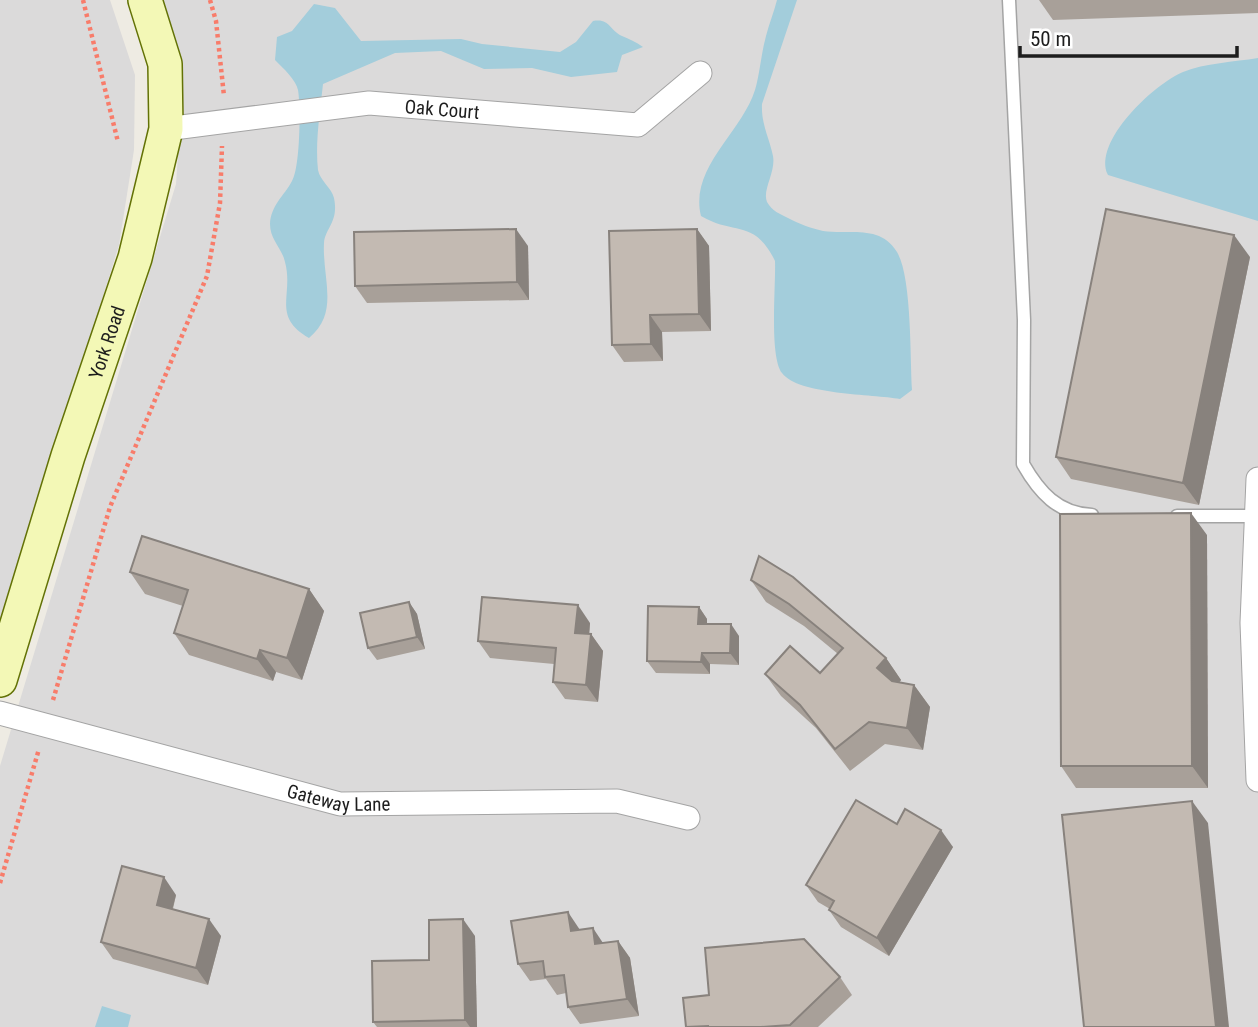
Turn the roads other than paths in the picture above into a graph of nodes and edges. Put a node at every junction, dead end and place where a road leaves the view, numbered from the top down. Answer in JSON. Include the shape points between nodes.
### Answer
{"nodes":[{"id":1,"x":145,"y":0,"type":"edge"},
{"id":2,"x":1009,"y":0,"type":"edge"},
{"id":3,"x":700,"y":73,"type":"dead end"},
{"id":4,"x":166,"y":129,"type":"junction"},
{"id":5,"x":1258,"y":479,"type":"edge"},
{"id":6,"x":1105,"y":515,"type":"edge"},
{"id":7,"x":1169,"y":516,"type":"edge"},
{"id":8,"x":1256,"y":516,"type":"junction"},
{"id":9,"x":0,"y":680,"type":"edge"},
{"id":10,"x":0,"y":713,"type":"edge"},
{"id":11,"x":1258,"y":780,"type":"edge"},
{"id":12,"x":688,"y":817,"type":"dead end"}],
"edges":[{"from":1,"to":4,"type":"main road","name":"York Road","via":[[164,64]]},
{"from":2,"to":6,"type":"lane","via":[[1024,320],[1023,464],[1060,509]]},
{"from":3,"to":4,"type":"street","name":"Oak Court","via":[[638,125],[369,103]]},
{"from":4,"to":9,"type":"main road","name":"York Road","via":[[135,258]]},
{"from":5,"to":8,"type":"street"},
{"from":7,"to":8,"type":"lane"},
{"from":8,"to":11,"type":"street","via":[[1252,623]]},
{"from":10,"to":12,"type":"street","name":"Gateway Lane","via":[[340,804],[617,801]]}]}
